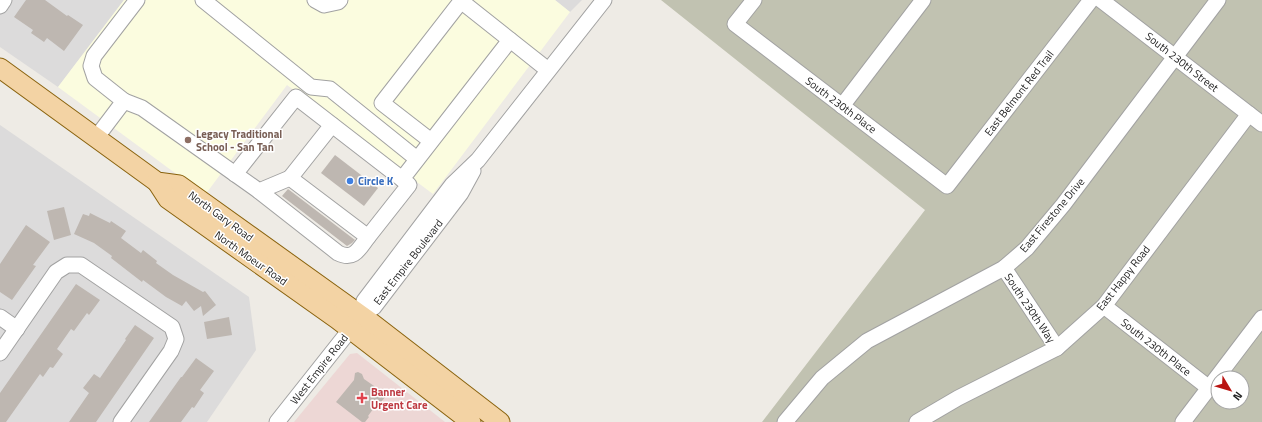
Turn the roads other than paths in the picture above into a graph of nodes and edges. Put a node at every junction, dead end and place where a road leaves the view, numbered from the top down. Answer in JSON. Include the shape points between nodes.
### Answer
{"nodes":[{"id":1,"x":4,"y":0,"type":"edge"},
{"id":2,"x":137,"y":0,"type":"edge"},
{"id":3,"x":203,"y":0,"type":"edge"},
{"id":4,"x":315,"y":0,"type":"edge"},
{"id":5,"x":340,"y":0,"type":"edge"},
{"id":6,"x":604,"y":0,"type":"edge"},
{"id":7,"x":754,"y":0,"type":"edge"},
{"id":8,"x":923,"y":0,"type":"edge"},
{"id":9,"x":1091,"y":0,"type":"edge"},
{"id":10,"x":1101,"y":0,"type":"edge"},
{"id":11,"x":1218,"y":0,"type":"edge"},
{"id":12,"x":462,"y":1,"type":"edge"},
{"id":13,"x":0,"y":6,"type":"edge"},
{"id":14,"x":510,"y":40,"type":"junction"},
{"id":15,"x":1174,"y":56,"type":"junction"},
{"id":16,"x":0,"y":68,"type":"edge"},
{"id":17,"x":548,"y":70,"type":"junction"},
{"id":18,"x":124,"y":101,"type":"junction"},
{"id":19,"x":842,"y":106,"type":"junction"},
{"id":20,"x":1248,"y":114,"type":"junction"},
{"id":21,"x":1262,"y":124,"type":"edge"},
{"id":22,"x":332,"y":125,"type":"junction"},
{"id":23,"x":96,"y":138,"type":"junction"},
{"id":24,"x":431,"y":141,"type":"junction"},
{"id":25,"x":417,"y":159,"type":"junction"},
{"id":26,"x":235,"y":174,"type":"junction"},
{"id":27,"x":290,"y":178,"type":"junction"},
{"id":28,"x":402,"y":179,"type":"junction"},
{"id":29,"x":947,"y":186,"type":"joint"},
{"id":30,"x":259,"y":191,"type":"junction"},
{"id":31,"x":368,"y":237,"type":"junction"},
{"id":32,"x":1004,"y":268,"type":"junction"},
{"id":33,"x":1104,"y":306,"type":"junction"},
{"id":34,"x":0,"y":317,"type":"edge"},
{"id":35,"x":1262,"y":318,"type":"edge"},
{"id":36,"x":356,"y":322,"type":"junction"},
{"id":37,"x":17,"y":329,"type":"junction"},
{"id":38,"x":1057,"y":348,"type":"junction"},
{"id":39,"x":0,"y":353,"type":"edge"},
{"id":40,"x":1209,"y":388,"type":"junction"},
{"id":41,"x":121,"y":422,"type":"edge"},
{"id":42,"x":277,"y":422,"type":"edge"},
{"id":43,"x":471,"y":422,"type":"edge"},
{"id":44,"x":500,"y":422,"type":"edge"},
{"id":45,"x":785,"y":422,"type":"edge"},
{"id":46,"x":917,"y":422,"type":"edge"},
{"id":47,"x":1183,"y":422,"type":"edge"}],
"edges":[{"from":1,"to":13,"type":"street"},
{"from":2,"to":18,"type":"street","via":[[94,56],[91,66],[95,78]]},
{"from":3,"to":25,"type":"street","via":[[311,87],[330,89]]},
{"from":4,"to":5,"type":"street","via":[[324,5]]},
{"from":6,"to":17,"type":"street","name":"East Empire Boulevard"},
{"from":7,"to":19,"type":"street","name":"South 230th Place","via":[[735,24]]},
{"from":8,"to":19,"type":"street"},
{"from":9,"to":29,"type":"street","name":"East Belmont Red Trail"},
{"from":10,"to":15,"type":"street","name":"South 230th Street"},
{"from":11,"to":15,"type":"street","name":"East Firestone Drive"},
{"from":12,"to":14,"type":"street"},
{"from":12,"to":24,"type":"street","via":[[382,103]]},
{"from":14,"to":17,"type":"street"},
{"from":14,"to":24,"type":"street"},
{"from":15,"to":20,"type":"street","name":"South 230th Street"},
{"from":15,"to":32,"type":"street","name":"East Firestone Drive","via":[[1063,205],[1027,248]]},
{"from":16,"to":23,"type":"main road","name":"North Gary Road"},
{"from":17,"to":36,"type":"street","name":"East Empire Boulevard","via":[[478,160],[461,193],[374,307]]},
{"from":18,"to":23,"type":"street"},
{"from":18,"to":26,"type":"street","via":[[142,108]]},
{"from":19,"to":29,"type":"street","name":"South 230th Place"},
{"from":20,"to":21,"type":"street","name":"South 230th Street"},
{"from":20,"to":33,"type":"street","name":"East Happy Road"},
{"from":22,"to":26,"type":"street","via":[[296,97]]},
{"from":22,"to":27,"type":"street"},
{"from":22,"to":28,"type":"street"},
{"from":23,"to":36,"type":"main road","name":"North Gary Road","via":[[157,182],[179,185]]},
{"from":24,"to":25,"type":"street"},
{"from":25,"to":28,"type":"street"},
{"from":26,"to":30,"type":"street"},
{"from":27,"to":30,"type":"street"},
{"from":27,"to":31,"type":"street"},
{"from":28,"to":31,"type":"street","via":[[409,185]]},
{"from":30,"to":31,"type":"street","via":[[345,256],[350,257],[356,253]]},
{"from":32,"to":38,"type":"street","name":"South 230th Way"},
{"from":32,"to":45,"type":"street","name":"East Firestone Drive","via":[[867,341],[822,378]]},
{"from":33,"to":38,"type":"street","name":"East Happy Road"},
{"from":33,"to":40,"type":"street","name":"South 230th Place"},
{"from":34,"to":37,"type":"street"},
{"from":35,"to":40,"type":"street"},
{"from":36,"to":42,"type":"street","name":"West Empire Road"},
{"from":36,"to":43,"type":"main road","name":"North Gary Road"},
{"from":36,"to":44,"type":"main road","name":"North Gary Road","via":[[439,374]]},
{"from":37,"to":39,"type":"street"},
{"from":37,"to":41,"type":"street","via":[[56,272],[67,265],[81,264],[172,327],[176,339],[171,351]]},
{"from":38,"to":46,"type":"street","name":"East Happy Road","via":[[958,398]]},
{"from":40,"to":47,"type":"street"}]}
